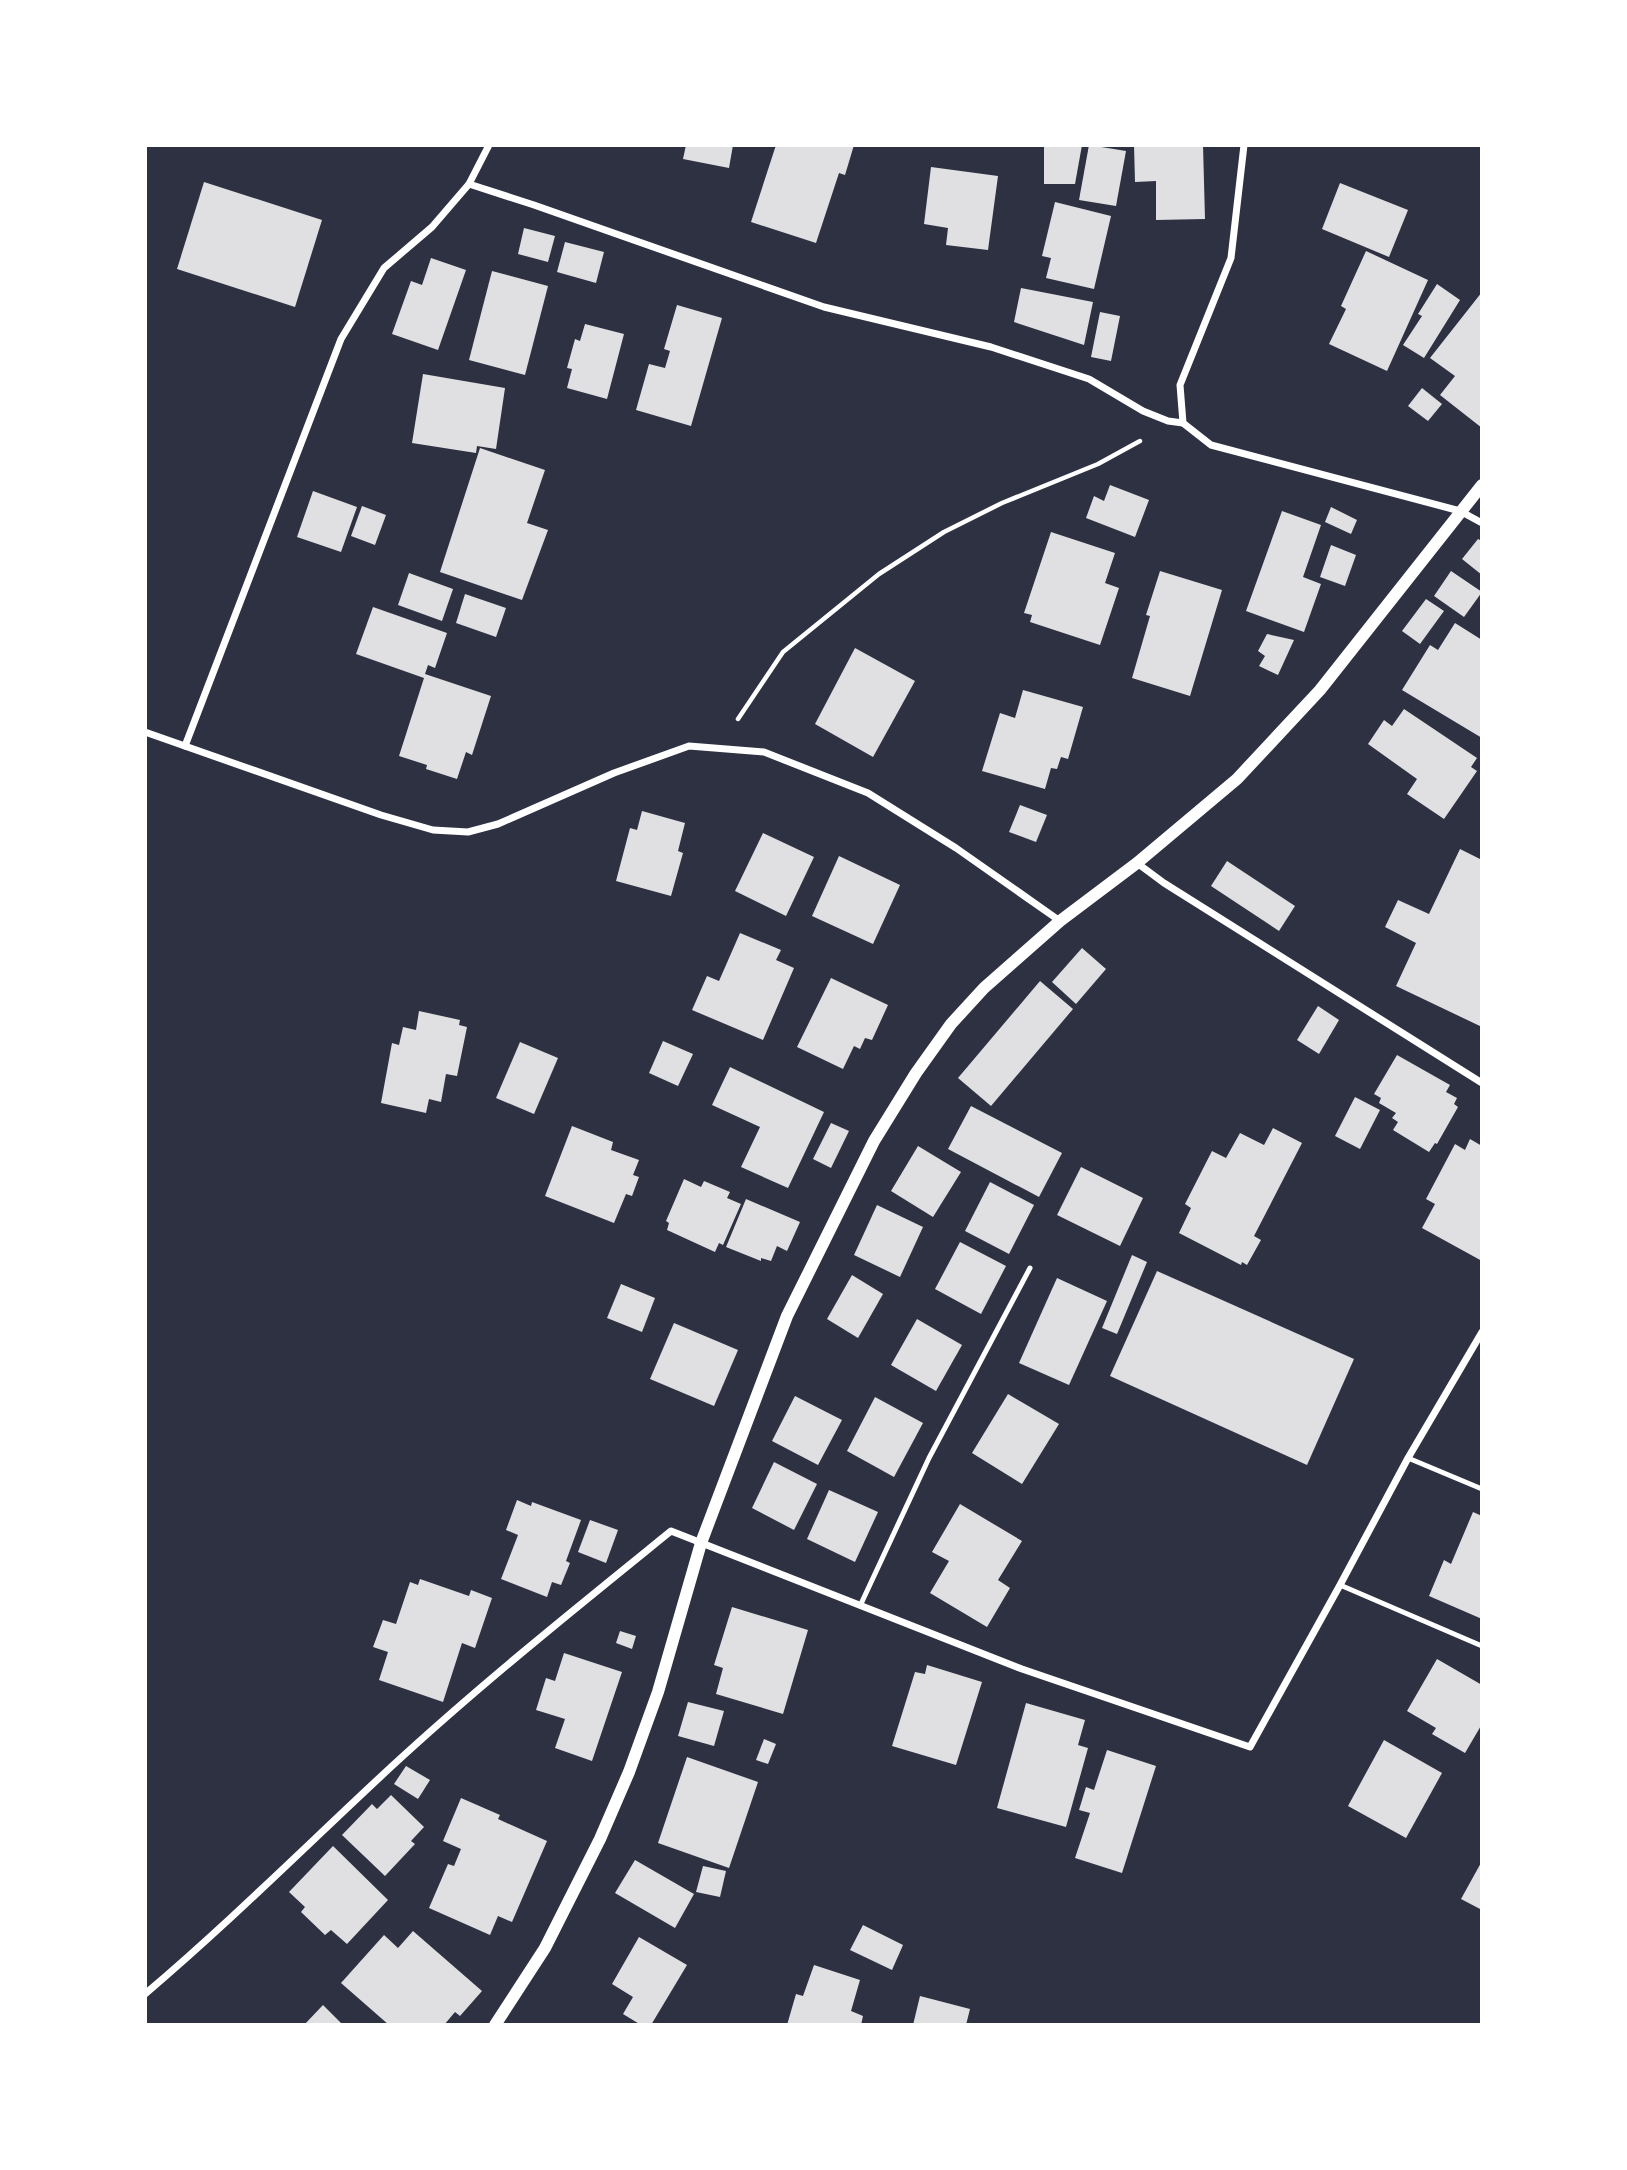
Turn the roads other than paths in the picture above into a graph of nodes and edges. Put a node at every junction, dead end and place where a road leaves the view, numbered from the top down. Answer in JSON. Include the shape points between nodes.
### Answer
{"nodes":[{"id":1,"x":489,"y":145,"type":"edge"},
{"id":2,"x":1244,"y":145,"type":"edge"},
{"id":3,"x":469,"y":184,"type":"junction"},
{"id":4,"x":1183,"y":423,"type":"junction"},
{"id":5,"x":1482,"y":485,"type":"edge"},
{"id":6,"x":1460,"y":511,"type":"junction"},
{"id":7,"x":1482,"y":523,"type":"edge"},
{"id":8,"x":145,"y":732,"type":"edge"},
{"id":9,"x":185,"y":746,"type":"junction"},
{"id":10,"x":1136,"y":863,"type":"junction"},
{"id":11,"x":1060,"y":921,"type":"junction"},
{"id":12,"x":1482,"y":1083,"type":"edge"},
{"id":13,"x":1030,"y":1268,"type":"dead end"},
{"id":14,"x":1482,"y":1332,"type":"edge"},
{"id":15,"x":1408,"y":1458,"type":"junction"},
{"id":16,"x":1482,"y":1489,"type":"edge"},
{"id":17,"x":701,"y":1543,"type":"junction"},
{"id":18,"x":1340,"y":1585,"type":"junction"},
{"id":19,"x":860,"y":1607,"type":"junction"},
{"id":20,"x":1482,"y":1646,"type":"edge"},
{"id":21,"x":145,"y":1994,"type":"edge"},
{"id":22,"x":495,"y":2025,"type":"edge"}],
"edges":[{"from":1,"to":3,"type":"street"},
{"from":2,"to":4,"type":"street","via":[[1231,258],[1181,385]]},
{"from":3,"to":4,"type":"street","via":[[824,307],[991,347],[1089,379],[1143,411]]},
{"from":3,"to":9,"type":"street","via":[[432,227],[384,268],[341,339]]},
{"from":4,"to":6,"type":"street","via":[[1211,445]]},
{"from":5,"to":6,"type":"street"},
{"from":6,"to":7,"type":"street"},
{"from":6,"to":10,"type":"street","via":[[1320,690],[1237,779]]},
{"from":8,"to":9,"type":"street"},
{"from":9,"to":11,"type":"street","via":[[381,815],[433,830],[468,832],[689,746],[764,752],[868,793]]},
{"from":10,"to":11,"type":"street"},
{"from":10,"to":12,"type":"street"},
{"from":11,"to":17,"type":"street","via":[[984,988],[951,1024],[874,1141],[787,1317]]},
{"from":13,"to":19,"type":"lane","via":[[929,1458]]},
{"from":14,"to":15,"type":"street"},
{"from":15,"to":16,"type":"lane"},
{"from":15,"to":18,"type":"street"},
{"from":17,"to":19,"type":"street"},
{"from":17,"to":21,"type":"street","via":[[671,1531],[490,1678]]},
{"from":17,"to":22,"type":"street","via":[[658,1692],[629,1772],[545,1948]]},
{"from":18,"to":19,"type":"street","via":[[1250,1747],[1022,1669]]},
{"from":18,"to":20,"type":"lane"}]}
